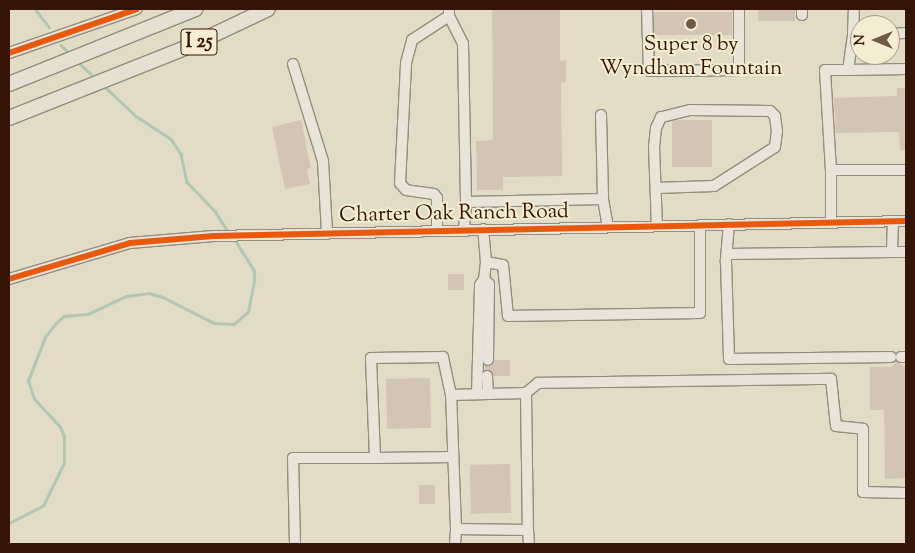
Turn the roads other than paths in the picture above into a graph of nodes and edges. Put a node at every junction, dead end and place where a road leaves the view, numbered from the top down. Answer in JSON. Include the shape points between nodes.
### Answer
{"nodes":[{"id":1,"x":137,"y":9,"type":"edge"},
{"id":2,"x":196,"y":9,"type":"edge"},
{"id":3,"x":268,"y":9,"type":"edge"},
{"id":4,"x":647,"y":9,"type":"edge"},
{"id":5,"x":739,"y":9,"type":"edge"},
{"id":6,"x":449,"y":13,"type":"edge"},
{"id":7,"x":9,"y":53,"type":"edge"},
{"id":8,"x":850,"y":62,"type":"edge"},
{"id":9,"x":293,"y":64,"type":"dead end"},
{"id":10,"x":906,"y":69,"type":"edge"},
{"id":11,"x":848,"y":70,"type":"junction"},
{"id":12,"x":9,"y":84,"type":"edge"},
{"id":13,"x":601,"y":115,"type":"dead end"},
{"id":14,"x":9,"y":118,"type":"edge"},
{"id":15,"x":831,"y":170,"type":"junction"},
{"id":16,"x":906,"y":170,"type":"edge"},
{"id":17,"x":656,"y":188,"type":"junction"},
{"id":18,"x":603,"y":198,"type":"junction"},
{"id":19,"x":466,"y":202,"type":"junction"},
{"id":20,"x":892,"y":221,"type":"junction"},
{"id":21,"x":906,"y":221,"type":"edge"},
{"id":22,"x":831,"y":222,"type":"junction"},
{"id":23,"x":729,"y":224,"type":"junction"},
{"id":24,"x":700,"y":225,"type":"junction"},
{"id":25,"x":657,"y":226,"type":"junction"},
{"id":26,"x":608,"y":227,"type":"junction"},
{"id":27,"x":483,"y":229,"type":"junction"},
{"id":28,"x":437,"y":230,"type":"junction"},
{"id":29,"x":464,"y":230,"type":"junction"},
{"id":30,"x":327,"y":232,"type":"junction"},
{"id":31,"x":892,"y":252,"type":"junction"},
{"id":32,"x":906,"y":252,"type":"edge"},
{"id":33,"x":727,"y":254,"type":"junction"},
{"id":34,"x":486,"y":262,"type":"junction"},
{"id":35,"x":9,"y":279,"type":"edge"},
{"id":36,"x":484,"y":279,"type":"junction"},
{"id":37,"x":899,"y":357,"type":"edge"},
{"id":38,"x":488,"y":360,"type":"dead end"},
{"id":39,"x":487,"y":376,"type":"dead end"},
{"id":40,"x":526,"y":393,"type":"junction"},
{"id":41,"x":451,"y":394,"type":"junction"},
{"id":42,"x":482,"y":394,"type":"junction"},
{"id":43,"x":453,"y":457,"type":"junction"},
{"id":44,"x":375,"y":458,"type":"junction"},
{"id":45,"x":906,"y":493,"type":"edge"},
{"id":46,"x":456,"y":529,"type":"junction"},
{"id":47,"x":528,"y":530,"type":"junction"},
{"id":48,"x":295,"y":544,"type":"edge"},
{"id":49,"x":455,"y":544,"type":"edge"},
{"id":50,"x":528,"y":544,"type":"edge"}],
"edges":[{"from":1,"to":7,"type":"street"},
{"from":2,"to":12,"type":"highway","number":"I 25"},
{"from":3,"to":14,"type":"highway","number":"I 25","via":[[128,72]]},
{"from":4,"to":5,"type":"street","via":[[649,71],[658,71],[740,70]]},
{"from":6,"to":19,"type":"street","via":[[463,44]]},
{"from":6,"to":28,"type":"street","via":[[412,40],[406,62],[400,183],[406,190],[434,194],[438,198]]},
{"from":8,"to":11,"type":"street"},
{"from":9,"to":30,"type":"street","via":[[323,160]]},
{"from":10,"to":11,"type":"street"},
{"from":11,"to":15,"type":"street","via":[[825,70]]},
{"from":13,"to":18,"type":"street"},
{"from":15,"to":16,"type":"street"},
{"from":15,"to":22,"type":"street"},
{"from":17,"to":17,"type":"street","via":[[654,146],[661,118],[690,110],[770,111],[775,116],[775,147],[714,186]]},
{"from":17,"to":25,"type":"street"},
{"from":18,"to":19,"type":"street"},
{"from":18,"to":26,"type":"street"},
{"from":19,"to":29,"type":"street"},
{"from":20,"to":21,"type":"street","name":"Charter Oak Ranch Road"},
{"from":20,"to":22,"type":"street","name":"Charter Oak Ranch Road"},
{"from":20,"to":31,"type":"street"},
{"from":22,"to":23,"type":"street","name":"Charter Oak Ranch Road"},
{"from":23,"to":24,"type":"street","name":"Charter Oak Ranch Road"},
{"from":23,"to":33,"type":"street"},
{"from":24,"to":25,"type":"street","name":"Charter Oak Ranch Road"},
{"from":24,"to":34,"type":"street","via":[[700,313],[508,316],[503,265]]},
{"from":25,"to":26,"type":"street","name":"Charter Oak Ranch Road"},
{"from":26,"to":27,"type":"street","name":"Charter Oak Ranch Road"},
{"from":27,"to":29,"type":"street","name":"Charter Oak Ranch Road"},
{"from":27,"to":34,"type":"street"},
{"from":28,"to":29,"type":"street","name":"Charter Oak Ranch Road"},
{"from":28,"to":30,"type":"street","name":"Charter Oak Ranch Road"},
{"from":30,"to":35,"type":"street","name":"Charter Oak Ranch Road","via":[[246,234],[130,243]]},
{"from":31,"to":32,"type":"street"},
{"from":31,"to":33,"type":"street"},
{"from":33,"to":37,"type":"street","via":[[728,359]]},
{"from":34,"to":36,"type":"street"},
{"from":36,"to":38,"type":"street","via":[[489,284]]},
{"from":36,"to":42,"type":"street","via":[[480,285]]},
{"from":39,"to":42,"type":"street"},
{"from":40,"to":42,"type":"street"},
{"from":40,"to":45,"type":"street","via":[[538,383],[831,379],[836,426],[863,429],[863,492]]},
{"from":40,"to":47,"type":"street"},
{"from":41,"to":42,"type":"street"},
{"from":41,"to":43,"type":"street"},
{"from":41,"to":44,"type":"street","via":[[443,357],[371,358]]},
{"from":43,"to":44,"type":"street"},
{"from":43,"to":46,"type":"street"},
{"from":44,"to":48,"type":"street","via":[[293,458]]},
{"from":46,"to":47,"type":"street"},
{"from":46,"to":49,"type":"street"},
{"from":47,"to":50,"type":"street"}]}
